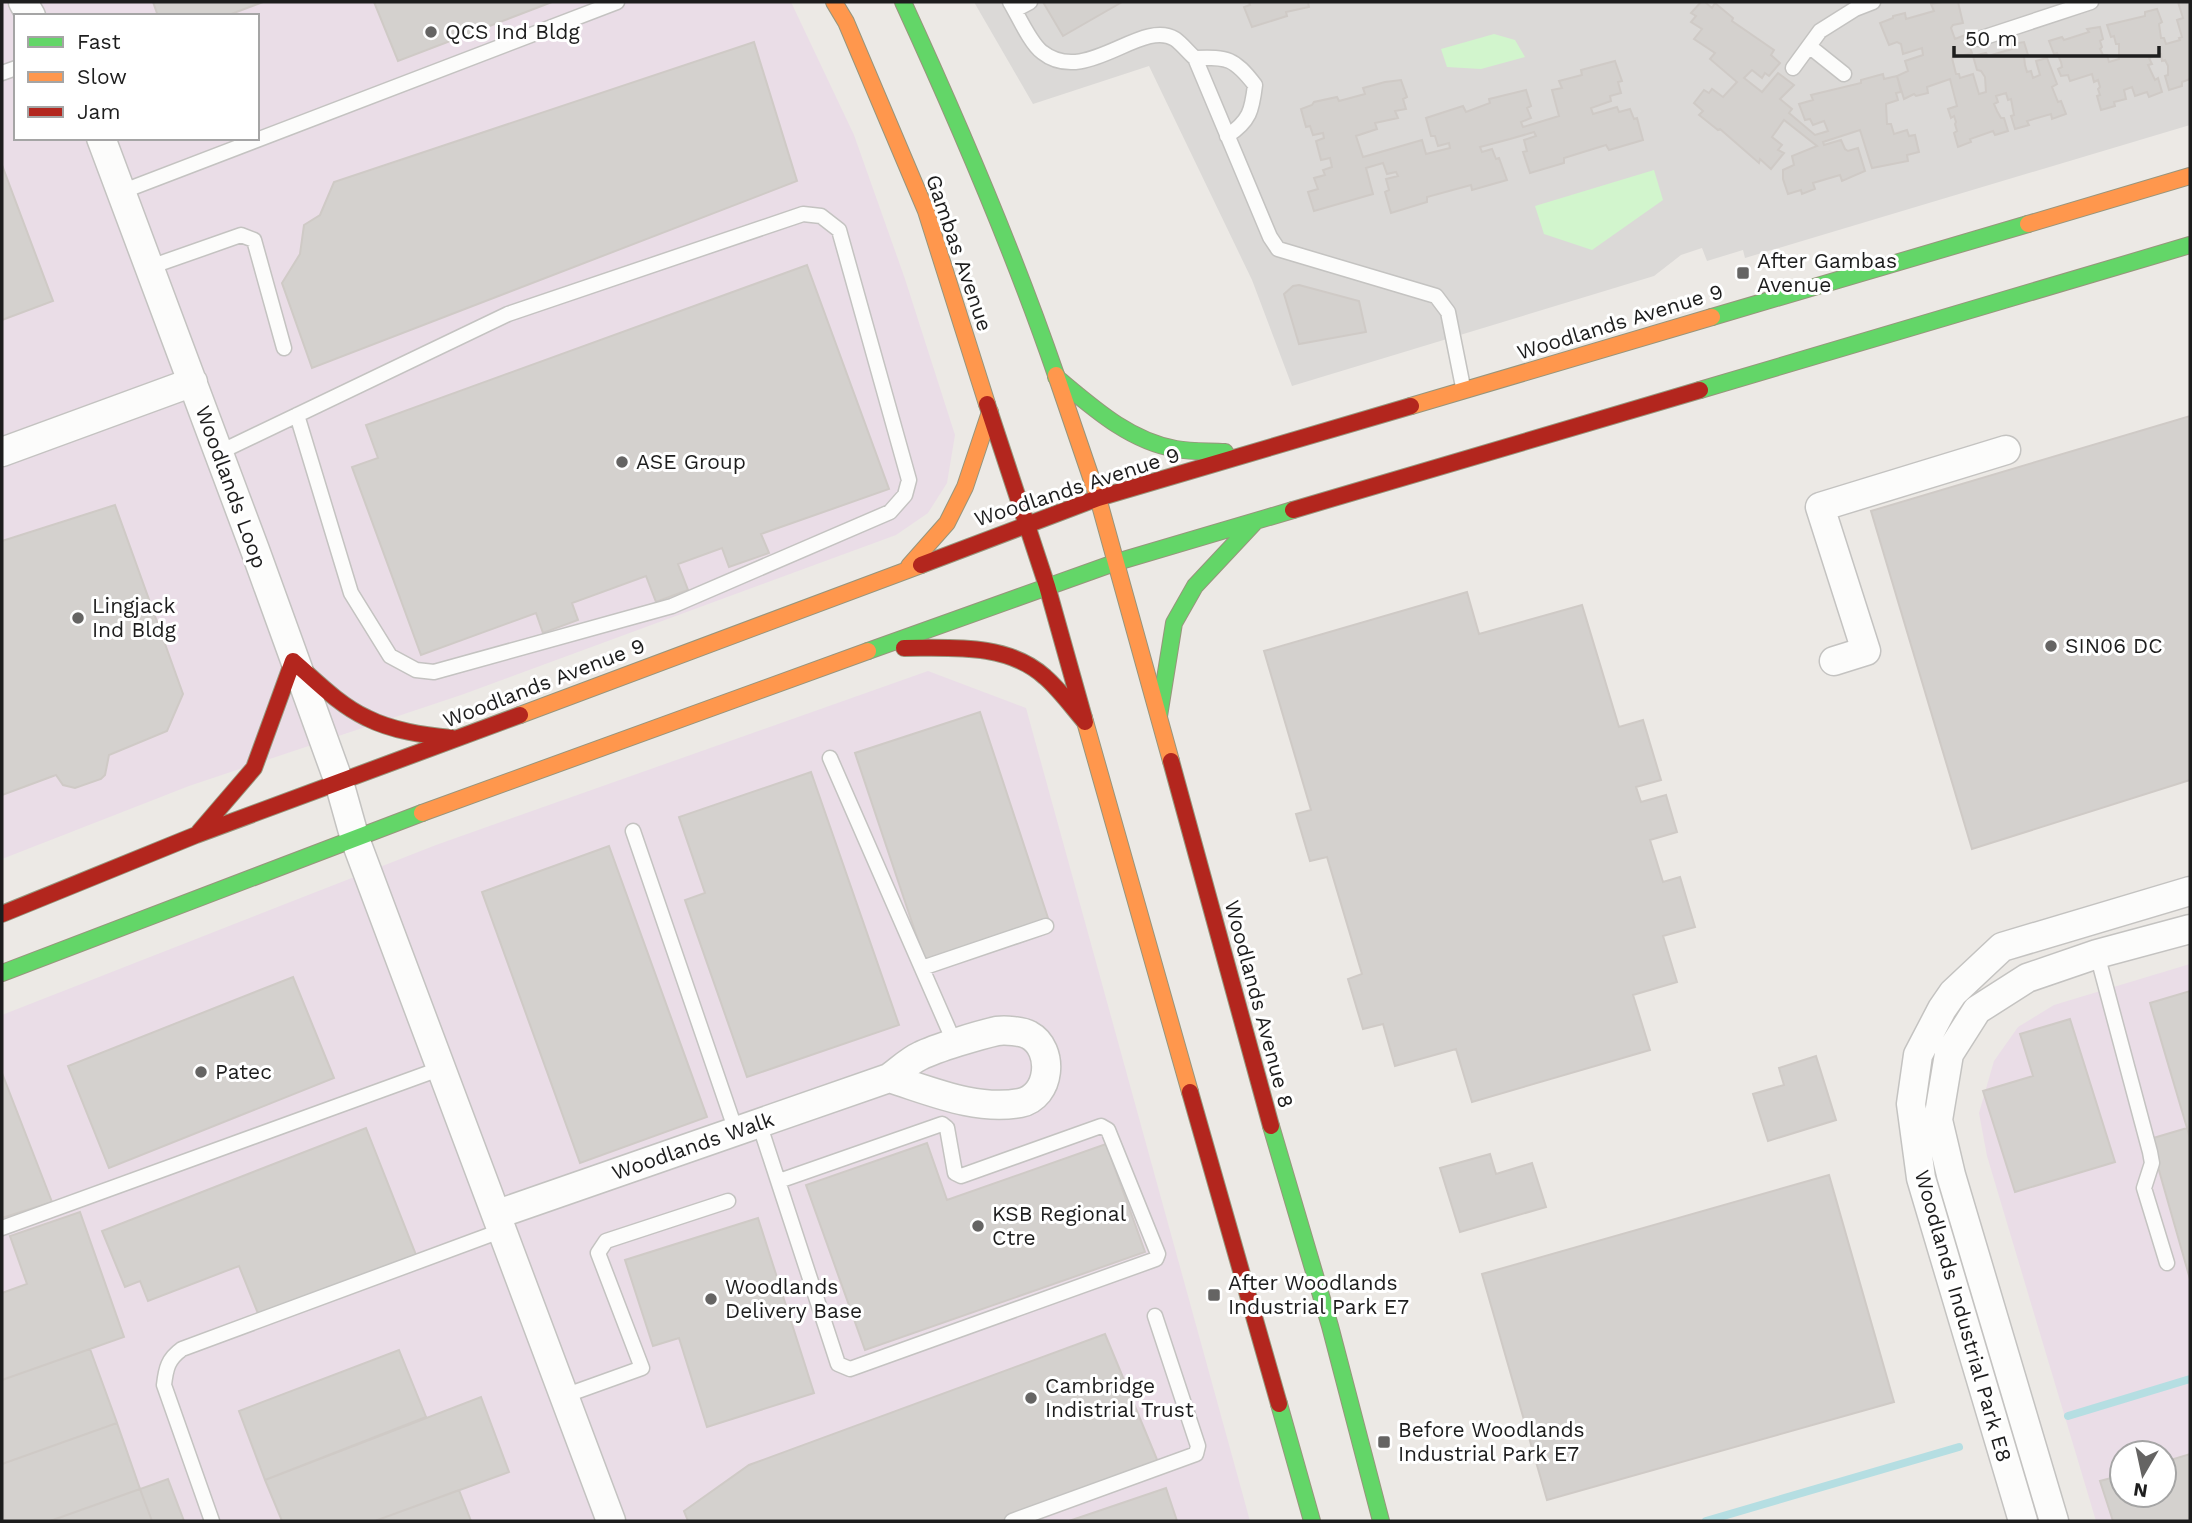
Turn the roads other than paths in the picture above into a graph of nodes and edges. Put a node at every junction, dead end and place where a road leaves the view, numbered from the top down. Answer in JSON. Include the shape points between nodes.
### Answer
{"nodes":[{"id":1,"x":617,"y":2,"type":"edge"},
{"id":2,"x":834,"y":2,"type":"edge"},
{"id":3,"x":903,"y":2,"type":"edge"},
{"id":4,"x":1030,"y":2,"type":"edge"},
{"id":5,"x":1873,"y":2,"type":"edge"},
{"id":6,"x":2088,"y":2,"type":"edge"},
{"id":7,"x":1012,"y":6,"type":"edge"},
{"id":8,"x":1979,"y":39,"type":"dead end"},
{"id":9,"x":1809,"y":46,"type":"junction"},
{"id":10,"x":1195,"y":58,"type":"junction"},
{"id":11,"x":1793,"y":68,"type":"dead end"},
{"id":12,"x":1844,"y":74,"type":"dead end"},
{"id":13,"x":1227,"y":136,"type":"junction"},
{"id":14,"x":259,"y":139,"type":"edge"},
{"id":15,"x":102,"y":140,"type":"edge"},
{"id":16,"x":257,"y":140,"type":"edge"},
{"id":17,"x":2190,"y":176,"type":"edge"},
{"id":18,"x":121,"y":192,"type":"junction"},
{"id":19,"x":2190,"y":244,"type":"edge"},
{"id":20,"x":150,"y":267,"type":"junction"},
{"id":21,"x":284,"y":348,"type":"dead end"},
{"id":22,"x":1056,"y":377,"type":"junction"},
{"id":23,"x":193,"y":382,"type":"junction"},
{"id":24,"x":1464,"y":390,"type":"junction"},
{"id":25,"x":990,"y":412,"type":"junction"},
{"id":26,"x":297,"y":415,"type":"junction"},
{"id":27,"x":2006,"y":450,"type":"dead end"},
{"id":28,"x":2,"y":452,"type":"edge"},
{"id":29,"x":218,"y":453,"type":"junction"},
{"id":30,"x":1251,"y":454,"type":"junction"},
{"id":31,"x":1098,"y":498,"type":"junction"},
{"id":32,"x":1255,"y":521,"type":"junction"},
{"id":33,"x":1025,"y":524,"type":"junction"},
{"id":34,"x":1117,"y":562,"type":"junction"},
{"id":35,"x":905,"y":570,"type":"junction"},
{"id":36,"x":1047,"y":586,"type":"junction"},
{"id":37,"x":876,"y":648,"type":"junction"},
{"id":38,"x":293,"y":661,"type":"junction"},
{"id":39,"x":1834,"y":661,"type":"dead end"},
{"id":40,"x":1159,"y":716,"type":"junction"},
{"id":41,"x":1085,"y":722,"type":"junction"},
{"id":42,"x":458,"y":739,"type":"junction"},
{"id":43,"x":830,"y":758,"type":"dead end"},
{"id":44,"x":339,"y":782,"type":"junction"},
{"id":45,"x":633,"y":831,"type":"dead end"},
{"id":46,"x":196,"y":835,"type":"junction"},
{"id":47,"x":355,"y":839,"type":"junction"},
{"id":48,"x":2190,"y":891,"type":"edge"},
{"id":49,"x":2,"y":914,"type":"edge"},
{"id":50,"x":1046,"y":926,"type":"dead end"},
{"id":51,"x":2190,"y":929,"type":"edge"},
{"id":52,"x":2097,"y":954,"type":"junction"},
{"id":53,"x":922,"y":968,"type":"junction"},
{"id":54,"x":2,"y":974,"type":"edge"},
{"id":55,"x":955,"y":1044,"type":"junction"},
{"id":56,"x":442,"y":1068,"type":"junction"},
{"id":57,"x":889,"y":1078,"type":"junction"},
{"id":58,"x":748,"y":1127,"type":"junction"},
{"id":59,"x":779,"y":1181,"type":"junction"},
{"id":60,"x":728,"y":1201,"type":"dead end"},
{"id":61,"x":500,"y":1222,"type":"junction"},
{"id":62,"x":2,"y":1228,"type":"edge"},
{"id":63,"x":2167,"y":1263,"type":"dead end"},
{"id":64,"x":1154,"y":1316,"type":"dead end"},
{"id":65,"x":564,"y":1396,"type":"junction"},
{"id":66,"x":212,"y":1521,"type":"edge"},
{"id":67,"x":611,"y":1521,"type":"edge"},
{"id":68,"x":1012,"y":1521,"type":"edge"},
{"id":69,"x":1312,"y":1521,"type":"edge"},
{"id":70,"x":1381,"y":1521,"type":"edge"},
{"id":71,"x":2023,"y":1521,"type":"edge"},
{"id":72,"x":2054,"y":1521,"type":"edge"}],
"edges":[{"from":1,"to":14,"type":"lane"},
{"from":2,"to":25,"type":"main road","name":"Gambas Avenue","via":[[926,211]]},
{"from":3,"to":22,"type":"main road","name":"Gambas Avenue","via":[[1009,246]]},
{"from":4,"to":7,"type":"lane"},
{"from":5,"to":9,"type":"lane","via":[[1820,31]]},
{"from":6,"to":8,"type":"lane"},
{"from":7,"to":10,"type":"lane","via":[[1040,51],[1059,62],[1077,63],[1151,36],[1174,38]]},
{"from":9,"to":11,"type":"lane"},
{"from":9,"to":12,"type":"lane"},
{"from":10,"to":13,"type":"lane"},
{"from":10,"to":13,"type":"lane","via":[[1231,61],[1255,85],[1252,111]]},
{"from":13,"to":24,"type":"lane","via":[[1278,249],[1436,296],[1448,313]]},
{"from":15,"to":18,"type":"street","name":"Woodlands Loop"},
{"from":16,"to":18,"type":"lane"},
{"from":17,"to":24,"type":"main road","name":"Woodlands Avenue 9"},
{"from":18,"to":20,"type":"street","name":"Woodlands Loop"},
{"from":19,"to":32,"type":"main road"},
{"from":20,"to":21,"type":"lane","via":[[248,236],[254,240]]},
{"from":20,"to":23,"type":"street","name":"Woodlands Loop"},
{"from":22,"to":30,"type":"main road","via":[[1105,418],[1144,438],[1175,449]]},
{"from":22,"to":31,"type":"main road","name":"Gambas Avenue"},
{"from":23,"to":28,"type":"street"},
{"from":23,"to":29,"type":"street","name":"Woodlands Loop"},
{"from":24,"to":30,"type":"main road","name":"Woodlands Avenue 9"},
{"from":25,"to":33,"type":"main road","name":"Gambas Avenue"},
{"from":25,"to":35,"type":"main road","via":[[965,487],[947,523]]},
{"from":26,"to":26,"type":"lane","via":[[508,314],[803,214],[821,216],[839,230],[909,480],[905,495],[890,512],[672,606],[434,672],[416,670],[390,656],[351,593]]},
{"from":26,"to":29,"type":"lane"},
{"from":27,"to":39,"type":"street","via":[[1820,507],[1866,651]]},
{"from":29,"to":38,"type":"street","name":"Woodlands Loop"},
{"from":30,"to":31,"type":"main road","name":"Woodlands Avenue 9"},
{"from":31,"to":33,"type":"main road","name":"Woodlands Avenue 9"},
{"from":31,"to":34,"type":"main road","name":"Woodlands Avenue 8"},
{"from":32,"to":34,"type":"main road"},
{"from":32,"to":40,"type":"main road","via":[[1195,586],[1174,623]]},
{"from":33,"to":35,"type":"main road","name":"Woodlands Avenue 9"},
{"from":33,"to":36,"type":"main road"},
{"from":34,"to":36,"type":"main road"},
{"from":34,"to":40,"type":"main road","name":"Woodlands Avenue 8"},
{"from":35,"to":42,"type":"main road","name":"Woodlands Avenue 9"},
{"from":36,"to":37,"type":"main road"},
{"from":36,"to":41,"type":"main road"},
{"from":37,"to":41,"type":"main road","via":[[965,648],[1004,655],[1042,673]]},
{"from":37,"to":47,"type":"main road"},
{"from":38,"to":42,"type":"main road","via":[[340,701],[374,722],[407,733]]},
{"from":38,"to":44,"type":"street","name":"Woodlands Loop"},
{"from":38,"to":46,"type":"main road","via":[[254,768]]},
{"from":40,"to":70,"type":"main road","name":"Woodlands Avenue 8"},
{"from":41,"to":69,"type":"main road"},
{"from":42,"to":44,"type":"main road","name":"Woodlands Avenue 9"},
{"from":43,"to":53,"type":"lane"},
{"from":44,"to":46,"type":"main road","name":"Woodlands Avenue 9"},
{"from":44,"to":47,"type":"street","name":"Woodlands Loop"},
{"from":45,"to":58,"type":"lane"},
{"from":46,"to":49,"type":"main road","name":"Woodlands Avenue 9"},
{"from":47,"to":54,"type":"main road"},
{"from":47,"to":56,"type":"street"},
{"from":48,"to":71,"type":"street","name":"Woodlands Industrial Park E8","via":[[2002,947],[1953,993],[1918,1055],[1912,1104],[1921,1178]]},
{"from":50,"to":53,"type":"lane"},
{"from":51,"to":52,"type":"street"},
{"from":52,"to":63,"type":"lane","via":[[2150,1152],[2152,1163],[2144,1188]]},
{"from":52,"to":72,"type":"street","name":"Woodlands Industrial Park E8","via":[[2027,978],[1977,1010],[1949,1054],[1938,1119]]},
{"from":53,"to":55,"type":"lane"},
{"from":55,"to":57,"type":"street","name":"Woodlands Walk","via":[[919,1056]]},
{"from":55,"to":57,"type":"street","name":"Woodlands Walk","via":[[999,1031],[1027,1034],[1045,1054],[1047,1073],[1039,1092],[1024,1102],[968,1102]]},
{"from":56,"to":61,"type":"street"},
{"from":56,"to":62,"type":"lane"},
{"from":57,"to":58,"type":"street","name":"Woodlands Walk"},
{"from":58,"to":59,"type":"lane"},
{"from":58,"to":61,"type":"street","name":"Woodlands Walk"},
{"from":59,"to":59,"type":"lane","via":[[838,1364],[850,1369],[1156,1259],[1158,1254],[1108,1130],[1101,1126],[961,1176],[955,1173],[947,1128],[942,1124]]},
{"from":60,"to":65,"type":"lane","via":[[601,1245],[598,1253],[642,1368]]},
{"from":61,"to":65,"type":"street"},
{"from":61,"to":66,"type":"lane","via":[[171,1357],[164,1385]]},
{"from":64,"to":68,"type":"lane","via":[[1198,1446],[1196,1454]]},
{"from":65,"to":67,"type":"street"}]}
